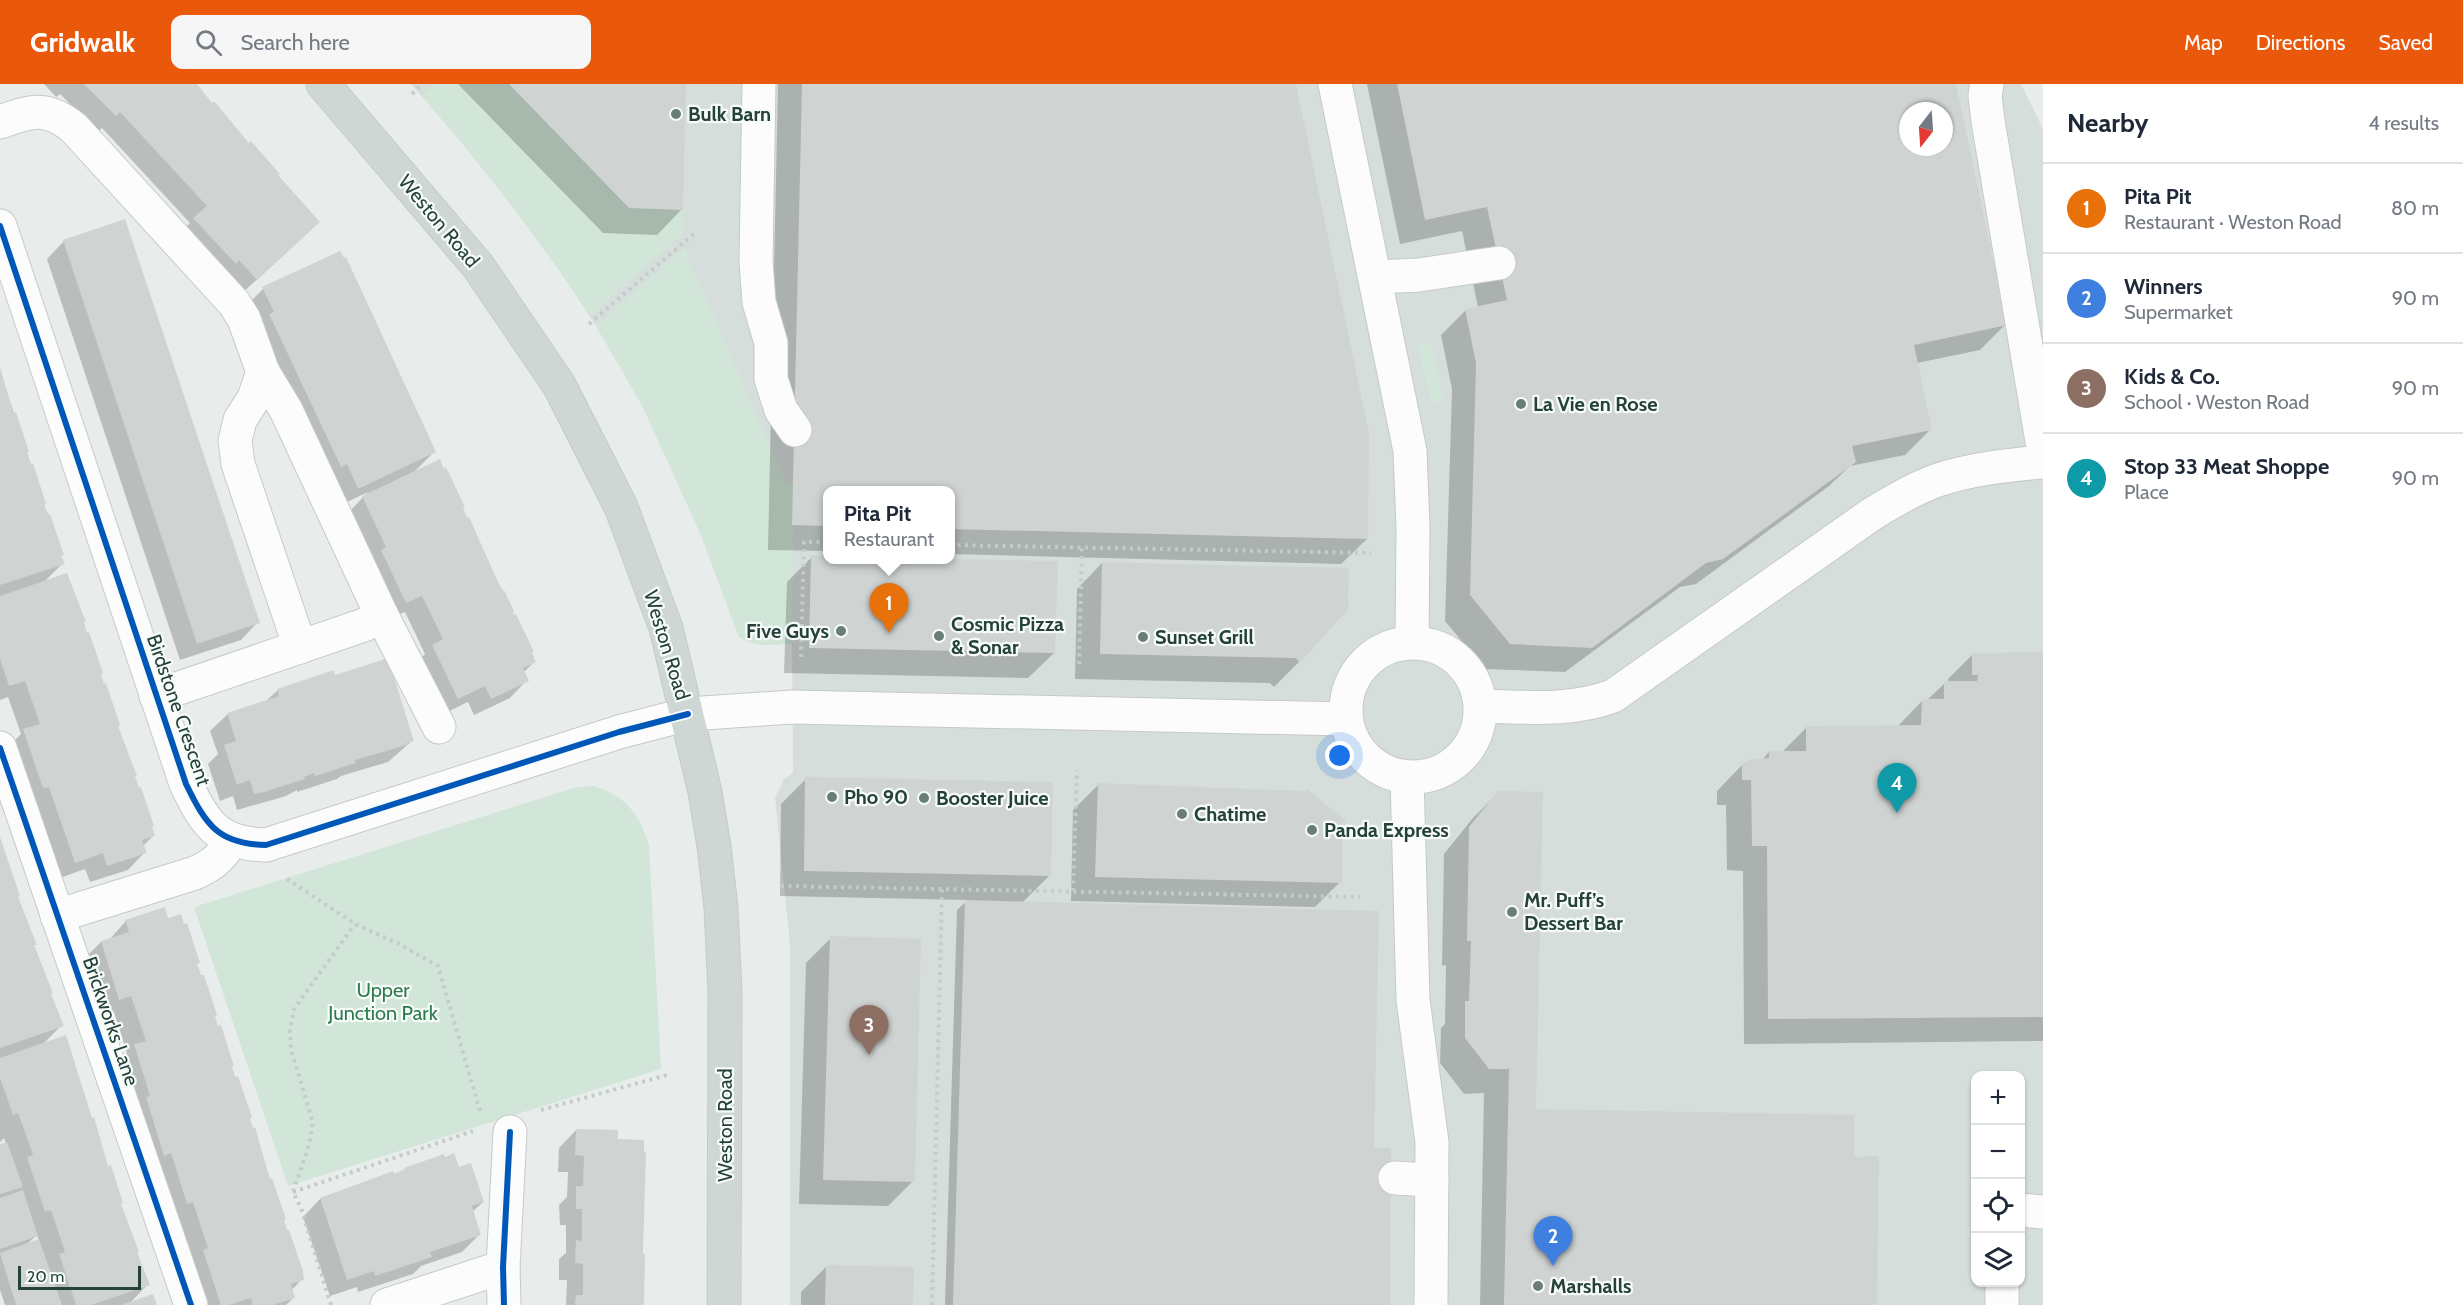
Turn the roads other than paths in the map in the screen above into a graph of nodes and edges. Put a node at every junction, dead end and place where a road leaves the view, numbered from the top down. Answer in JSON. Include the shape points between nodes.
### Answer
{"nodes":[{"id":1,"x":322,"y":84,"type":"edge"},
{"id":2,"x":759,"y":84,"type":"edge"},
{"id":3,"x":1335,"y":84,"type":"edge"},
{"id":4,"x":1987,"y":84,"type":"edge"},
{"id":5,"x":0,"y":122,"type":"edge"},
{"id":6,"x":0,"y":226,"type":"edge"},
{"id":7,"x":1499,"y":263,"type":"dead end"},
{"id":8,"x":1375,"y":277,"type":"junction"},
{"id":9,"x":263,"y":372,"type":"junction"},
{"id":10,"x":795,"y":430,"type":"dead end"},
{"id":11,"x":2043,"y":447,"type":"edge"},
{"id":12,"x":2043,"y":462,"type":"edge"},
{"id":13,"x":382,"y":616,"type":"junction"},
{"id":14,"x":1412,"y":643,"type":"junction"},
{"id":15,"x":300,"y":647,"type":"junction"},
{"id":16,"x":156,"y":696,"type":"junction"},
{"id":17,"x":1481,"y":706,"type":"junction"},
{"id":18,"x":688,"y":714,"type":"junction"},
{"id":19,"x":1346,"y":719,"type":"junction"},
{"id":20,"x":439,"y":727,"type":"dead end"},
{"id":21,"x":0,"y":748,"type":"edge"},
{"id":22,"x":1407,"y":777,"type":"junction"},
{"id":23,"x":231,"y":841,"type":"junction"},
{"id":24,"x":57,"y":916,"type":"junction"},
{"id":25,"x":510,"y":1132,"type":"road end"},
{"id":26,"x":1395,"y":1178,"type":"dead end"},
{"id":27,"x":1432,"y":1179,"type":"junction"},
{"id":28,"x":2025,"y":1210,"type":"edge"},
{"id":29,"x":2043,"y":1212,"type":"edge"},
{"id":30,"x":503,"y":1267,"type":"junction"},
{"id":31,"x":2002,"y":1287,"type":"edge"},
{"id":32,"x":190,"y":1305,"type":"edge"},
{"id":33,"x":387,"y":1305,"type":"edge"},
{"id":34,"x":504,"y":1305,"type":"edge"},
{"id":35,"x":724,"y":1305,"type":"edge"},
{"id":36,"x":1431,"y":1305,"type":"edge"},
{"id":37,"x":2002,"y":1305,"type":"edge"}],
"edges":[{"from":1,"to":18,"type":"main road","name":"Weston Road","via":[[478,266],[559,385],[621,507],[666,628]]},
{"from":2,"to":10,"type":"street","via":[[759,302],[784,348],[771,379],[781,410]]},
{"from":3,"to":8,"type":"street"},
{"from":4,"to":11,"type":"street","via":[[1987,176]]},
{"from":5,"to":9,"type":"street","via":[[32,112],[47,112],[74,128],[234,303],[244,319]]},
{"from":6,"to":16,"type":"street","name":"Birdstone Crescent"},
{"from":7,"to":8,"type":"street"},
{"from":8,"to":14,"type":"street","via":[[1410,451]]},
{"from":9,"to":13,"type":"street","via":[[286,410]]},
{"from":9,"to":15,"type":"street","via":[[254,398],[240,420],[235,441],[238,464]]},
{"from":12,"to":17,"type":"street","via":[[1948,478],[1903,496],[1613,696],[1568,708]]},
{"from":13,"to":15,"type":"street"},
{"from":13,"to":20,"type":"street"},
{"from":14,"to":17,"type":"street","via":[[1447,652],[1470,675]]},
{"from":14,"to":19,"type":"street","via":[[1391,647],[1369,659],[1354,678],[1346,700]]},
{"from":15,"to":16,"type":"street"},
{"from":16,"to":23,"type":"street","name":"Birdstone Crescent","via":[[186,784],[200,812]]},
{"from":17,"to":22,"type":"street","via":[[1472,744],[1458,760],[1432,775]]},
{"from":18,"to":19,"type":"street","via":[[792,707]]},
{"from":18,"to":23,"type":"street","via":[[619,732],[266,845]]},
{"from":18,"to":35,"type":"main road","name":"Weston Road","via":[[714,846],[721,908],[725,993]]},
{"from":19,"to":22,"type":"street","via":[[1357,747],[1373,764]]},
{"from":21,"to":24,"type":"street","name":"Brickworks Lane"},
{"from":22,"to":27,"type":"street","via":[[1413,1000],[1432,1142]]},
{"from":23,"to":24,"type":"street","via":[[212,866]]},
{"from":24,"to":32,"type":"street","name":"Brickworks Lane"},
{"from":25,"to":30,"type":"street"},
{"from":26,"to":27,"type":"street"},
{"from":27,"to":36,"type":"street"},
{"from":28,"to":29,"type":"street"},
{"from":30,"to":33,"type":"street"},
{"from":30,"to":34,"type":"street"},
{"from":31,"to":37,"type":"street"}]}
